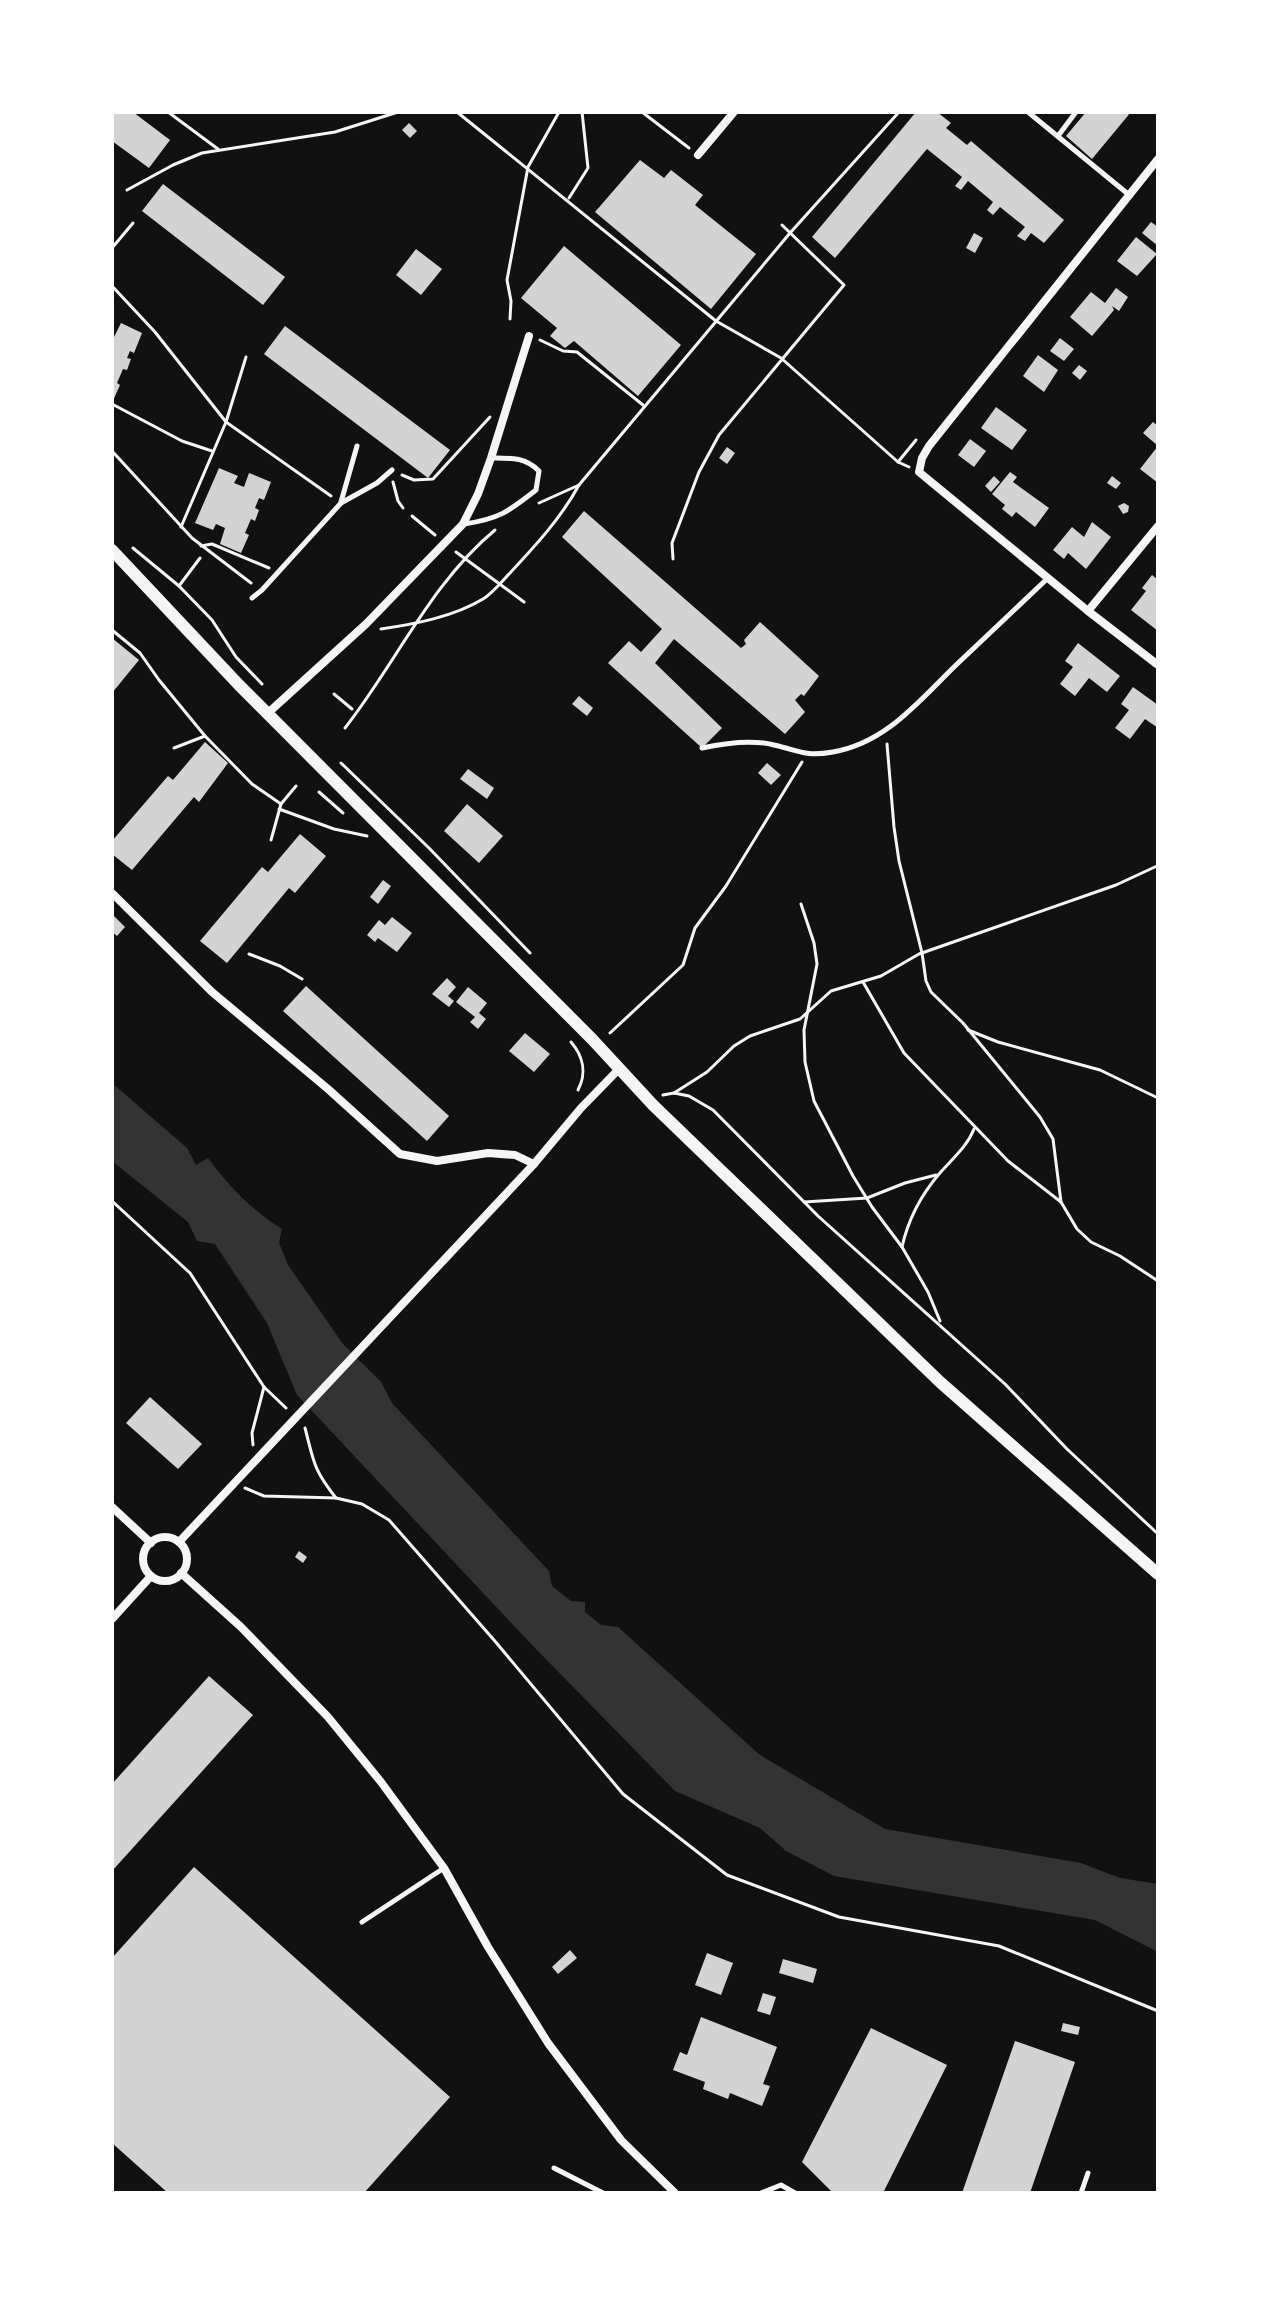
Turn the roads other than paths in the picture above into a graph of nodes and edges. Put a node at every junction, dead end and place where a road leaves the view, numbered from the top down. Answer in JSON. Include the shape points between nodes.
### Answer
{"nodes":[{"id":1,"x":734,"y":112,"type":"edge"},
{"id":2,"x":1028,"y":112,"type":"edge"},
{"id":3,"x":1076,"y":112,"type":"edge"},
{"id":4,"x":1058,"y":136,"type":"junction"},
{"id":5,"x":698,"y":155,"type":"road end"},
{"id":6,"x":1158,"y":159,"type":"edge"},
{"id":7,"x":1128,"y":194,"type":"junction"},
{"id":8,"x":529,"y":336,"type":"road end"},
{"id":9,"x":357,"y":446,"type":"dead end"},
{"id":10,"x":491,"y":458,"type":"junction"},
{"id":11,"x":392,"y":470,"type":"road end"},
{"id":12,"x":341,"y":503,"type":"junction"},
{"id":13,"x":463,"y":524,"type":"junction"},
{"id":14,"x":1158,"y":526,"type":"edge"},
{"id":15,"x":112,"y":550,"type":"edge"},
{"id":16,"x":1048,"y":578,"type":"junction"},
{"id":17,"x":252,"y":598,"type":"dead end"},
{"id":18,"x":1088,"y":611,"type":"junction"},
{"id":19,"x":1158,"y":665,"type":"edge"},
{"id":20,"x":268,"y":713,"type":"junction"},
{"id":21,"x":702,"y":748,"type":"dead end"},
{"id":22,"x":112,"y":893,"type":"edge"},
{"id":23,"x":620,"y":1068,"type":"junction"},
{"id":24,"x":534,"y":1164,"type":"junction"},
{"id":25,"x":112,"y":1507,"type":"edge"},
{"id":26,"x":179,"y":1542,"type":"junction"},
{"id":27,"x":151,"y":1543,"type":"junction"},
{"id":28,"x":181,"y":1573,"type":"junction"},
{"id":29,"x":1158,"y":1574,"type":"edge"},
{"id":30,"x":151,"y":1576,"type":"junction"},
{"id":31,"x":112,"y":1619,"type":"edge"},
{"id":32,"x":444,"y":1868,"type":"junction"},
{"id":33,"x":362,"y":1922,"type":"dead end"},
{"id":34,"x":554,"y":2168,"type":"dead end"},
{"id":35,"x":1088,"y":2173,"type":"dead end"},
{"id":36,"x":603,"y":2193,"type":"edge"},
{"id":37,"x":675,"y":2193,"type":"edge"},
{"id":38,"x":761,"y":2193,"type":"edge"},
{"id":39,"x":795,"y":2193,"type":"edge"},
{"id":40,"x":1081,"y":2193,"type":"edge"}],
"edges":[{"from":1,"to":5,"type":"street"},
{"from":2,"to":4,"type":"lane"},
{"from":3,"to":4,"type":"lane"},
{"from":4,"to":7,"type":"lane"},
{"from":6,"to":7,"type":"street"},
{"from":7,"to":16,"type":"street","via":[[929,446],[919,472]]},
{"from":8,"to":10,"type":"street"},
{"from":9,"to":12,"type":"lane"},
{"from":10,"to":13,"type":"street"},
{"from":10,"to":13,"type":"lane","via":[[531,463],[539,471],[536,490],[505,514]]},
{"from":11,"to":12,"type":"lane"},
{"from":12,"to":17,"type":"lane"},
{"from":13,"to":20,"type":"street","via":[[366,624]]},
{"from":14,"to":18,"type":"street"},
{"from":15,"to":20,"type":"street"},
{"from":16,"to":18,"type":"street"},
{"from":16,"to":21,"type":"lane","via":[[914,708],[863,744],[806,756],[773,744]]},
{"from":18,"to":19,"type":"street"},
{"from":20,"to":23,"type":"street"},
{"from":22,"to":24,"type":"street","via":[[212,992],[400,1154],[437,1161],[488,1153],[515,1155]]},
{"from":23,"to":24,"type":"street"},
{"from":23,"to":29,"type":"street","via":[[940,1382]]},
{"from":24,"to":26,"type":"street"},
{"from":25,"to":27,"type":"street"},
{"from":26,"to":27,"type":"street","via":[[165,1537]]},
{"from":26,"to":28,"type":"street","via":[[187,1562]]},
{"from":27,"to":30,"type":"street","via":[[143,1556]]},
{"from":28,"to":30,"type":"street","via":[[166,1581]]},
{"from":28,"to":32,"type":"street","via":[[328,1717]]},
{"from":30,"to":31,"type":"street"},
{"from":32,"to":33,"type":"lane"},
{"from":32,"to":37,"type":"street","via":[[555,2053],[621,2140]]},
{"from":34,"to":36,"type":"lane"},
{"from":35,"to":40,"type":"lane"},
{"from":38,"to":39,"type":"lane","via":[[781,2185]]}]}
